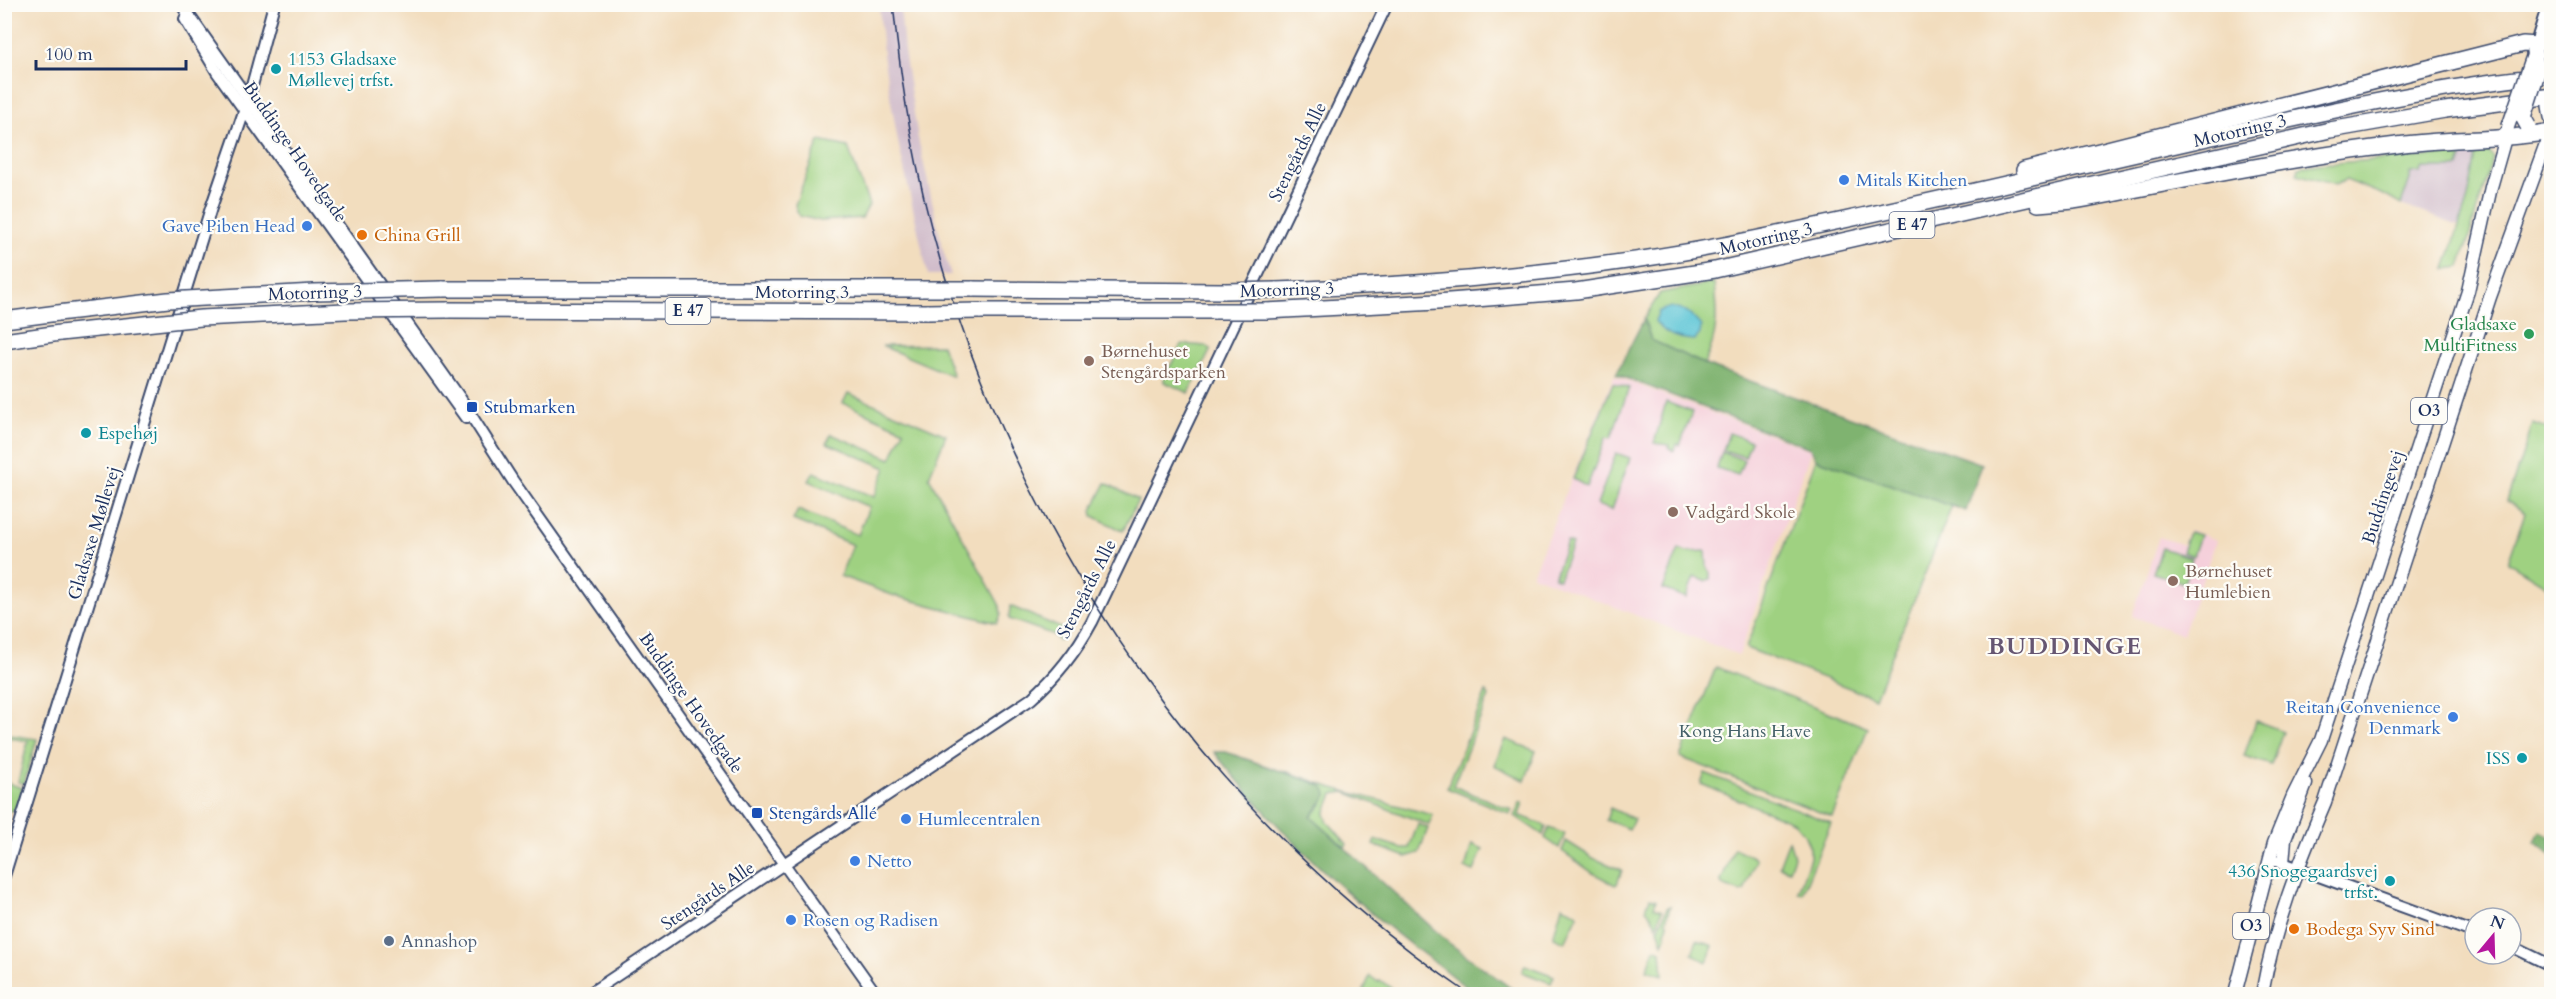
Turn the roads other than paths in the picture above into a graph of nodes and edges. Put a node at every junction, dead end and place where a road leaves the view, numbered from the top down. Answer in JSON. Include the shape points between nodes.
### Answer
{"nodes":[{"id":1,"x":176,"y":4,"type":"edge"},
{"id":2,"x":181,"y":4,"type":"edge"},
{"id":3,"x":274,"y":4,"type":"edge"},
{"id":4,"x":1388,"y":4,"type":"edge"},
{"id":5,"x":2548,"y":4,"type":"edge"},
{"id":6,"x":2545,"y":46,"type":"edge"},
{"id":7,"x":2552,"y":75,"type":"edge"},
{"id":8,"x":2552,"y":98,"type":"edge"},
{"id":9,"x":247,"y":102,"type":"junction"},
{"id":10,"x":2552,"y":117,"type":"edge"},
{"id":11,"x":2551,"y":131,"type":"edge"},
{"id":12,"x":2507,"y":132,"type":"junction"},
{"id":13,"x":1939,"y":198,"type":"junction"},
{"id":14,"x":1982,"y":209,"type":"junction"},
{"id":15,"x":4,"y":320,"type":"edge"},
{"id":16,"x":4,"y":341,"type":"edge"},
{"id":17,"x":2316,"y":752,"type":"junction"},
{"id":18,"x":2270,"y":858,"type":"junction"},
{"id":19,"x":2283,"y":863,"type":"junction"},
{"id":20,"x":783,"y":864,"type":"junction"},
{"id":21,"x":2297,"y":868,"type":"junction"},
{"id":22,"x":4,"y":876,"type":"edge"},
{"id":23,"x":2463,"y":929,"type":"edge"},
{"id":24,"x":2523,"y":952,"type":"edge"},
{"id":25,"x":2552,"y":966,"type":"edge"},
{"id":26,"x":590,"y":994,"type":"edge"},
{"id":27,"x":876,"y":994,"type":"edge"},
{"id":28,"x":2235,"y":994,"type":"edge"},
{"id":29,"x":2262,"y":994,"type":"edge"}],
"edges":[{"from":1,"to":9,"type":"street","name":"Buddinge Hovedgade","via":[[217,72]]},
{"from":2,"to":9,"type":"street","name":"Buddinge Hovedgade"},
{"from":3,"to":9,"type":"street","name":"Gladsaxe Møllevej"},
{"from":4,"to":20,"type":"street","name":"Stengårds Alle","via":[[1082,640],[1031,699]]},
{"from":5,"to":6,"type":"street","name":"Buddingevej"},
{"from":6,"to":11,"type":"highway","bridge":true,"via":[[2523,117],[2528,126]]},
{"from":6,"to":12,"type":"main road","name":"Buddingevej","number":"O3","bridge":true},
{"from":6,"to":13,"type":"highway","via":[[2523,44],[2047,162]]},
{"from":7,"to":13,"type":"highway","name":"Motorring 3","number":"E 47","via":[[2358,105]]},
{"from":8,"to":10,"type":"highway"},
{"from":8,"to":14,"type":"highway","name":"Motorring 3","number":"E 47","via":[[2445,110],[2330,130]]},
{"from":9,"to":20,"type":"street","name":"Buddinge Hovedgade"},
{"from":9,"to":22,"type":"street","name":"Gladsaxe Møllevej"},
{"from":11,"to":12,"type":"highway"},
{"from":11,"to":21,"type":"main road","number":"O3","via":[[2490,297],[2325,802]]},
{"from":12,"to":14,"type":"highway","via":[[2303,159],[2074,201]]},
{"from":12,"to":17,"type":"main road","name":"Buddingevej","number":"O3","via":[[2468,291]]},
{"from":13,"to":15,"type":"highway","name":"Motorring 3","number":"E 47","bridge":true,"via":[[1727,244],[1607,264],[1409,284],[1225,291],[314,292],[168,300]]},
{"from":14,"to":16,"type":"highway","name":"Motorring 3","number":"E 47","bridge":true,"via":[[1715,270],[1587,289],[1437,302],[1266,311],[345,311],[201,318]]},
{"from":17,"to":18,"type":"main road","name":"Buddingevej","number":"O3","via":[[2293,796]]},
{"from":17,"to":19,"type":"main road","via":[[2285,839]]},
{"from":18,"to":19,"type":"street"},
{"from":18,"to":28,"type":"main road","name":"Buddingevej","number":"O3"},
{"from":19,"to":21,"type":"street"},
{"from":20,"to":26,"type":"street","name":"Stengårds Alle"},
{"from":20,"to":27,"type":"street","name":"Buddinge Hovedgade"},
{"from":21,"to":23,"type":"street"},
{"from":21,"to":29,"type":"main road","number":"O3","via":[[2276,929]]},
{"from":24,"to":25,"type":"street"}]}
